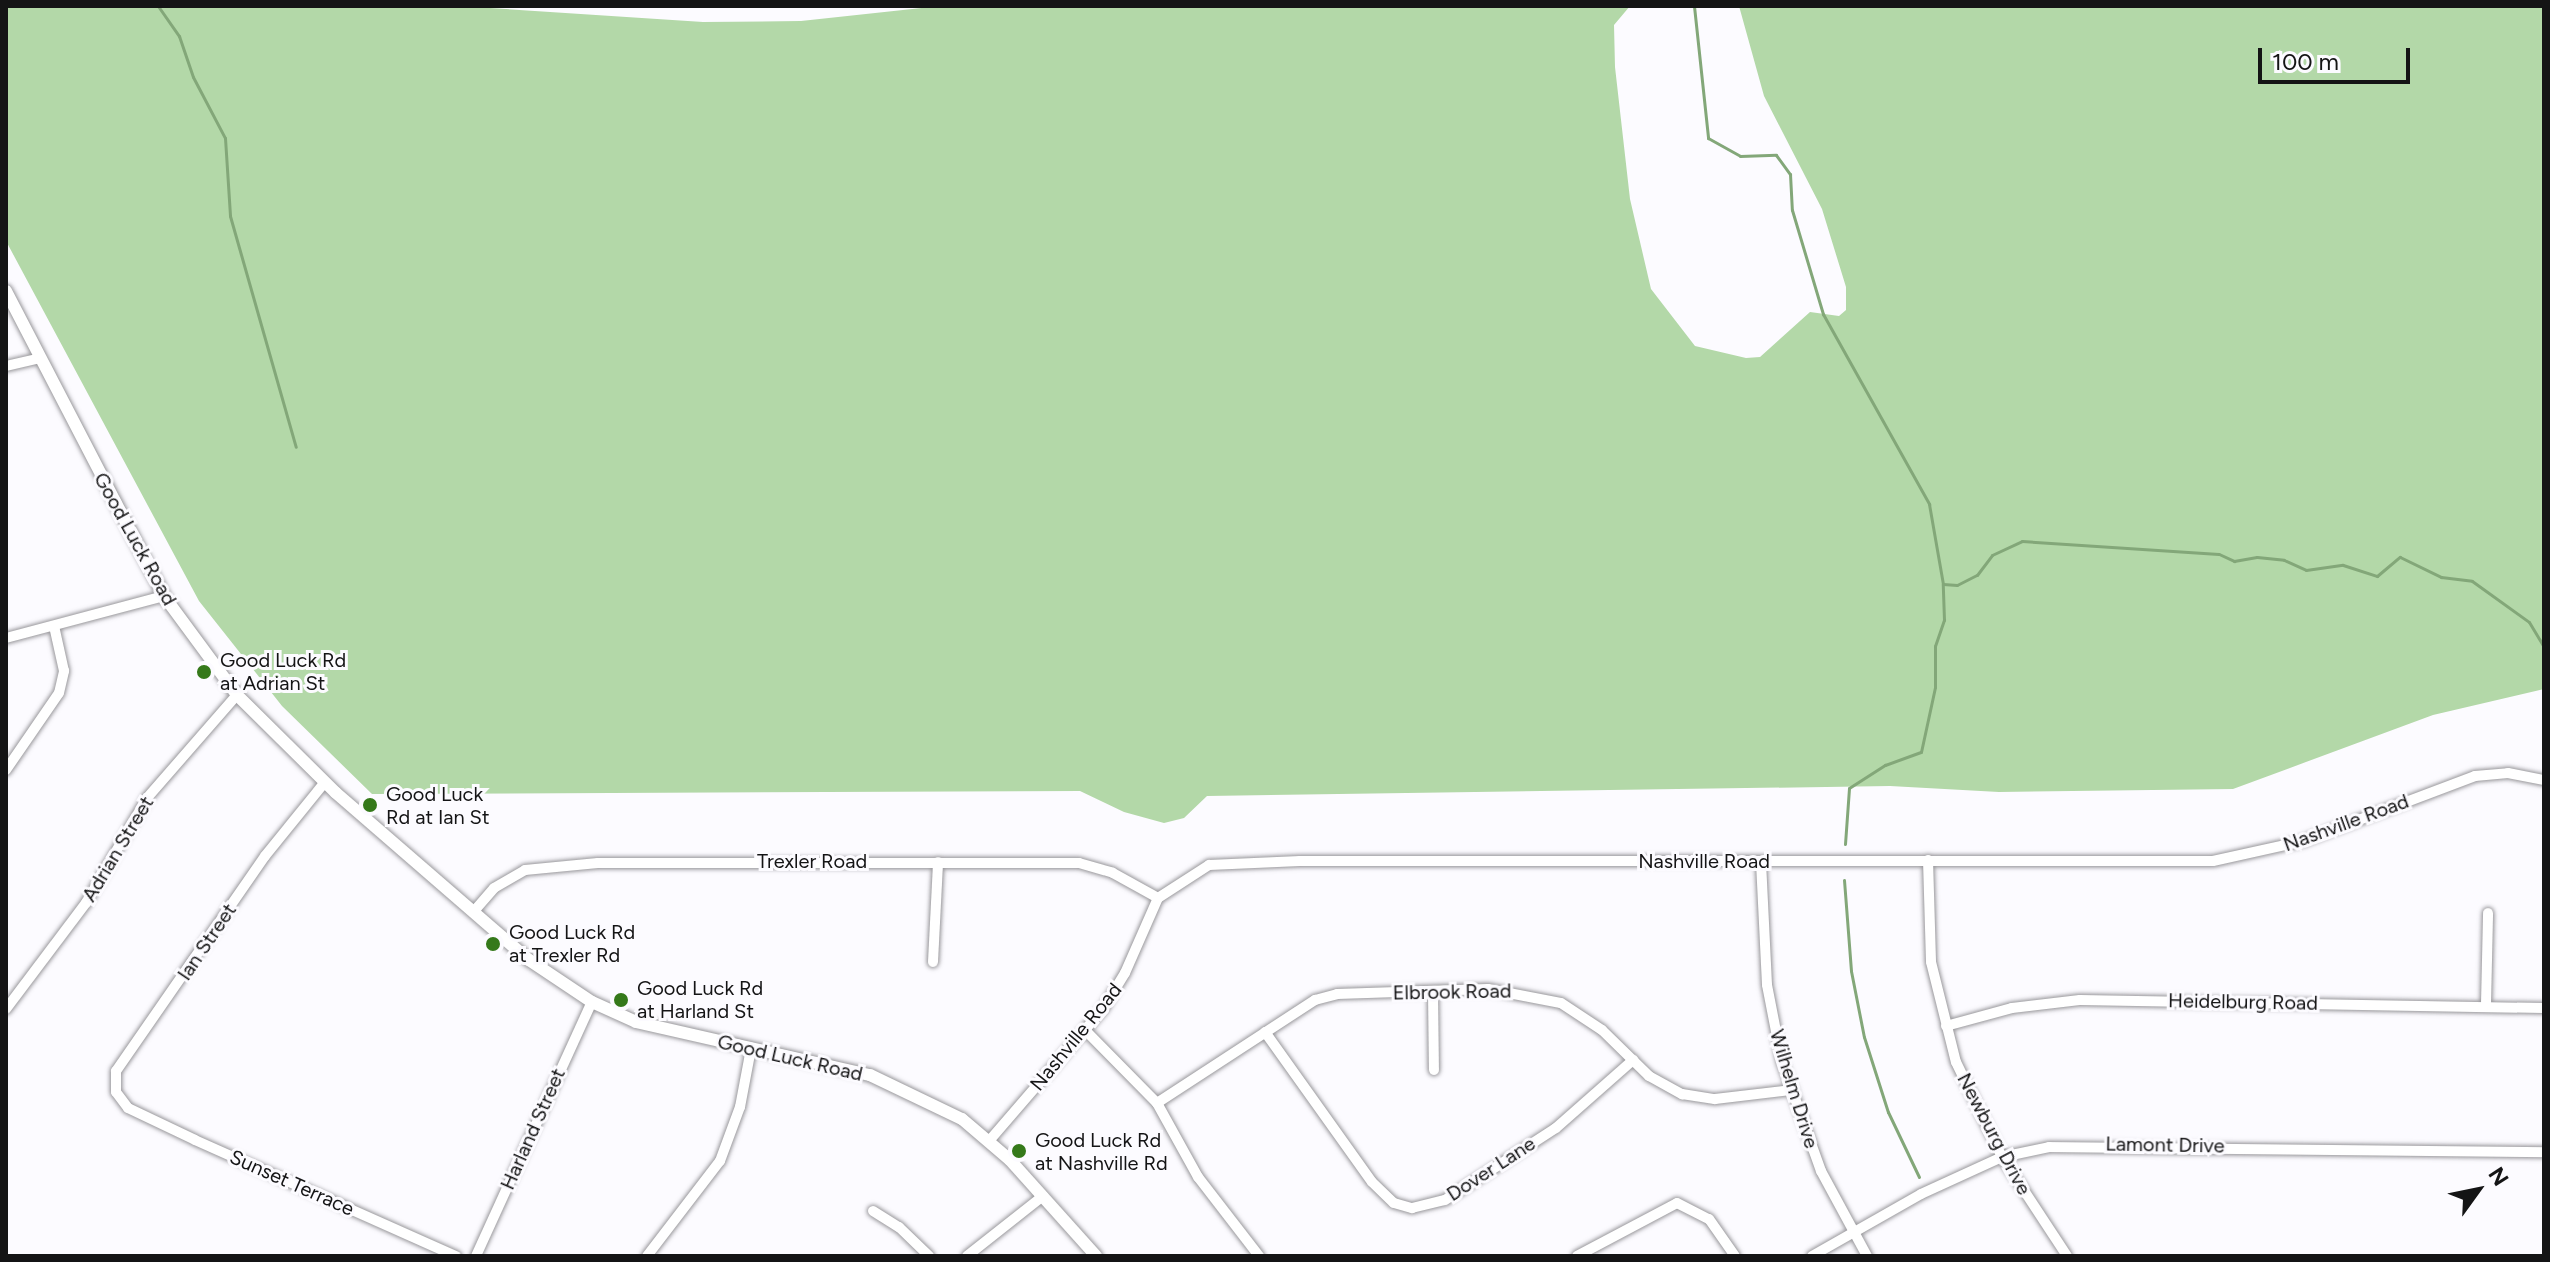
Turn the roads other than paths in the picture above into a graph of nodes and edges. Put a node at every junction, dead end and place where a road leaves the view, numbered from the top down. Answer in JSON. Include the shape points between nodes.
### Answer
{"nodes":[{"id":1,"x":6,"y":291,"type":"edge"},
{"id":2,"x":40,"y":358,"type":"junction"},
{"id":3,"x":6,"y":366,"type":"edge"},
{"id":4,"x":164,"y":596,"type":"junction"},
{"id":5,"x":54,"y":626,"type":"junction"},
{"id":6,"x":6,"y":638,"type":"edge"},
{"id":7,"x":237,"y":695,"type":"junction"},
{"id":8,"x":6,"y":770,"type":"edge"},
{"id":9,"x":2544,"y":780,"type":"edge"},
{"id":10,"x":325,"y":782,"type":"junction"},
{"id":11,"x":1928,"y":860,"type":"junction"},
{"id":12,"x":938,"y":862,"type":"junction"},
{"id":13,"x":1761,"y":862,"type":"junction"},
{"id":14,"x":1158,"y":898,"type":"junction"},
{"id":15,"x":475,"y":910,"type":"junction"},
{"id":16,"x":2488,"y":913,"type":"dead end"},
{"id":17,"x":933,"y":962,"type":"dead end"},
{"id":18,"x":1433,"y":992,"type":"junction"},
{"id":19,"x":592,"y":1002,"type":"junction"},
{"id":20,"x":2486,"y":1004,"type":"junction"},
{"id":21,"x":2544,"y":1008,"type":"edge"},
{"id":22,"x":6,"y":1009,"type":"edge"},
{"id":23,"x":1946,"y":1026,"type":"junction"},
{"id":24,"x":1086,"y":1031,"type":"junction"},
{"id":25,"x":1265,"y":1032,"type":"junction"},
{"id":26,"x":751,"y":1049,"type":"junction"},
{"id":27,"x":1633,"y":1060,"type":"junction"},
{"id":28,"x":1434,"y":1070,"type":"dead end"},
{"id":29,"x":1792,"y":1090,"type":"junction"},
{"id":30,"x":1157,"y":1103,"type":"junction"},
{"id":31,"x":128,"y":1108,"type":"joint"},
{"id":32,"x":989,"y":1141,"type":"junction"},
{"id":33,"x":2544,"y":1152,"type":"edge"},
{"id":34,"x":2002,"y":1157,"type":"junction"},
{"id":35,"x":1043,"y":1196,"type":"junction"},
{"id":36,"x":873,"y":1211,"type":"dead end"},
{"id":37,"x":1854,"y":1232,"type":"junction"},
{"id":38,"x":456,"y":1256,"type":"edge"},
{"id":39,"x":476,"y":1256,"type":"edge"},
{"id":40,"x":647,"y":1256,"type":"edge"},
{"id":41,"x":929,"y":1256,"type":"edge"},
{"id":42,"x":967,"y":1256,"type":"edge"},
{"id":43,"x":1096,"y":1256,"type":"edge"},
{"id":44,"x":1259,"y":1256,"type":"edge"},
{"id":45,"x":1577,"y":1256,"type":"edge"},
{"id":46,"x":1735,"y":1256,"type":"edge"},
{"id":47,"x":1812,"y":1256,"type":"edge"},
{"id":48,"x":1867,"y":1256,"type":"edge"},
{"id":49,"x":2067,"y":1256,"type":"edge"}],
"edges":[{"from":1,"to":2,"type":"main road","name":"Good Luck Road"},
{"from":2,"to":3,"type":"street"},
{"from":2,"to":4,"type":"main road","name":"Good Luck Road"},
{"from":4,"to":5,"type":"street"},
{"from":4,"to":7,"type":"main road","name":"Good Luck Road"},
{"from":5,"to":6,"type":"street"},
{"from":5,"to":8,"type":"street","via":[[64,671],[59,693]]},
{"from":7,"to":10,"type":"main road","name":"Good Luck Road"},
{"from":7,"to":22,"type":"street","name":"Adrian Street","via":[[147,798],[86,903]]},
{"from":9,"to":11,"type":"street","name":"Nashville Road","via":[[2508,773],[2475,776],[2303,841],[2228,859]]},
{"from":10,"to":15,"type":"main road","name":"Good Luck Road"},
{"from":10,"to":31,"type":"street","name":"Ian Street","via":[[265,856],[116,1071],[116,1092]]},
{"from":11,"to":13,"type":"street","name":"Nashville Road"},
{"from":11,"to":23,"type":"street","name":"Newburg Drive","via":[[1929,939]]},
{"from":12,"to":14,"type":"street","name":"Trexler Road","via":[[1079,863],[1113,873]]},
{"from":12,"to":15,"type":"street","name":"Trexler Road","via":[[537,866],[505,880]]},
{"from":12,"to":17,"type":"street"},
{"from":13,"to":14,"type":"street","name":"Nashville Road","via":[[1225,862],[1196,871]]},
{"from":13,"to":29,"type":"street","name":"Wilhelm Drive","via":[[1767,985]]},
{"from":14,"to":24,"type":"street","name":"Nashville Road","via":[[1119,984]]},
{"from":15,"to":19,"type":"main road","name":"Good Luck Road","via":[[529,960]]},
{"from":16,"to":20,"type":"street"},
{"from":18,"to":25,"type":"street","name":"Elbrook Road","via":[[1337,994],[1298,1009]]},
{"from":18,"to":27,"type":"street","name":"Elbrook Road","via":[[1518,990],[1561,1003],[1602,1030]]},
{"from":18,"to":28,"type":"street"},
{"from":19,"to":26,"type":"main road","name":"Good Luck Road","via":[[636,1022]]},
{"from":19,"to":39,"type":"street","name":"Harland Street"},
{"from":20,"to":21,"type":"street","name":"Heidelburg Road"},
{"from":20,"to":23,"type":"street","name":"Heidelburg Road","via":[[2066,1001],[2012,1008]]},
{"from":23,"to":34,"type":"street","name":"Newburg Drive","via":[[1964,1082]]},
{"from":24,"to":30,"type":"street"},
{"from":24,"to":32,"type":"street","name":"Nashville Road"},
{"from":25,"to":27,"type":"street","name":"Dover Lane","via":[[1372,1182],[1394,1203],[1412,1208],[1445,1200],[1556,1128]]},
{"from":25,"to":30,"type":"street","name":"Elbrook Road"},
{"from":26,"to":32,"type":"main road","name":"Good Luck Road","via":[[832,1065],[895,1085],[950,1112]]},
{"from":26,"to":40,"type":"street","via":[[740,1107],[720,1161]]},
{"from":27,"to":29,"type":"street","name":"Elbrook Road","via":[[1669,1088],[1698,1098]]},
{"from":29,"to":37,"type":"street","name":"Wilhelm Drive","via":[[1821,1171]]},
{"from":30,"to":44,"type":"street","via":[[1198,1177]]},
{"from":31,"to":38,"type":"street","name":"Sunset Terrace"},
{"from":32,"to":35,"type":"main road","name":"Good Luck Road"},
{"from":33,"to":34,"type":"street","name":"Lamont Drive","via":[[2070,1144]]},
{"from":34,"to":37,"type":"street","name":"Lamont Drive"},
{"from":34,"to":49,"type":"street","name":"Newburg Drive"},
{"from":35,"to":42,"type":"street"},
{"from":35,"to":43,"type":"main road","name":"Good Luck Road"},
{"from":36,"to":41,"type":"street"},
{"from":37,"to":47,"type":"street","name":"Lamont Drive"},
{"from":37,"to":48,"type":"street","name":"Wilhelm Drive"},
{"from":45,"to":46,"type":"street","via":[[1677,1203],[1709,1219]]}]}
